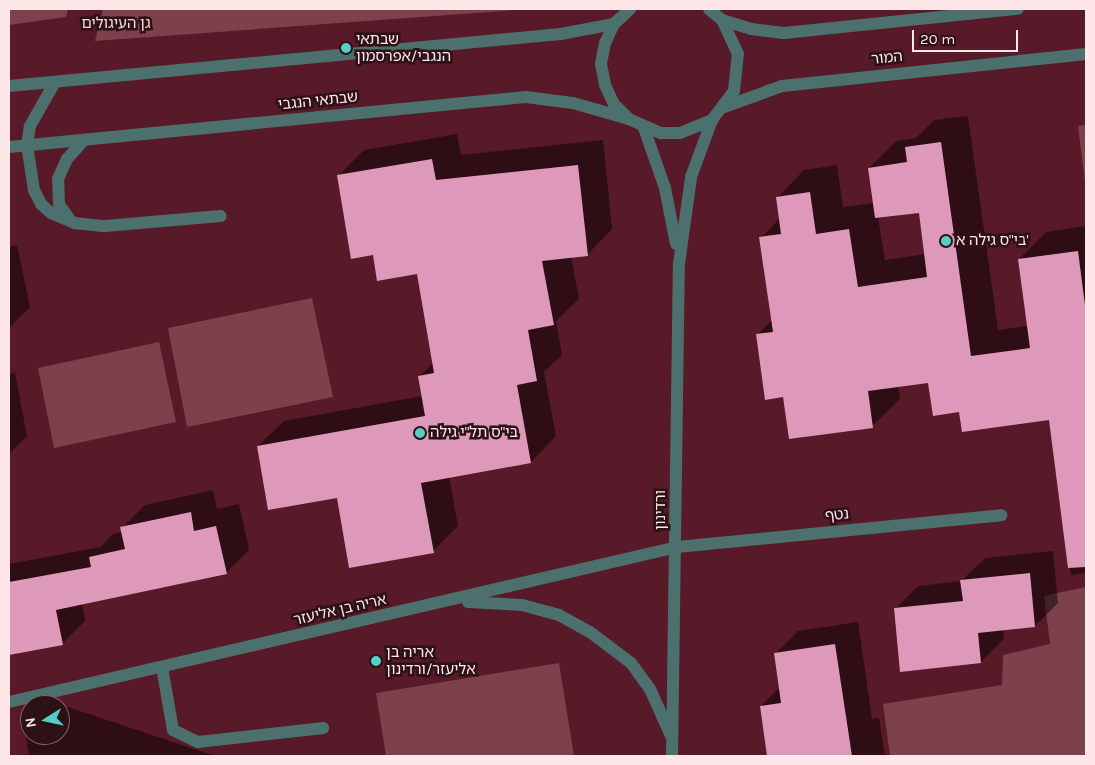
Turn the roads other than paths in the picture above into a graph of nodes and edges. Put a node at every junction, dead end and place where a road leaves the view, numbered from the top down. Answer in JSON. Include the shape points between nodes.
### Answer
{"nodes":[{"id":1,"x":630,"y":9,"type":"edge"},
{"id":2,"x":709,"y":9,"type":"edge"},
{"id":3,"x":1018,"y":9,"type":"edge"},
{"id":4,"x":722,"y":20,"type":"junction"},
{"id":5,"x":614,"y":24,"type":"junction"},
{"id":6,"x":1086,"y":54,"type":"edge"},
{"id":7,"x":55,"y":82,"type":"junction"},
{"id":8,"x":9,"y":86,"type":"edge"},
{"id":9,"x":724,"y":107,"type":"junction"},
{"id":10,"x":629,"y":119,"type":"junction"},
{"id":11,"x":712,"y":120,"type":"junction"},
{"id":12,"x":644,"y":128,"type":"junction"},
{"id":13,"x":84,"y":140,"type":"junction"},
{"id":14,"x":27,"y":145,"type":"junction"},
{"id":15,"x":9,"y":147,"type":"edge"},
{"id":16,"x":221,"y":216,"type":"dead end"},
{"id":17,"x":74,"y":223,"type":"junction"},
{"id":18,"x":679,"y":264,"type":"junction"},
{"id":19,"x":1001,"y":515,"type":"dead end"},
{"id":20,"x":677,"y":548,"type":"junction"},
{"id":21,"x":456,"y":601,"type":"junction"},
{"id":22,"x":162,"y":667,"type":"junction"},
{"id":23,"x":9,"y":702,"type":"edge"},
{"id":24,"x":323,"y":728,"type":"dead end"},
{"id":25,"x":672,"y":740,"type":"junction"},
{"id":26,"x":672,"y":756,"type":"edge"}],
"edges":[{"from":1,"to":5,"type":"street"},
{"from":2,"to":4,"type":"street"},
{"from":3,"to":4,"type":"street","via":[[784,33],[751,29]]},
{"from":4,"to":9,"type":"street","via":[[732,36],[738,64],[734,91]]},
{"from":5,"to":7,"type":"street","via":[[561,34]]},
{"from":5,"to":10,"type":"street","via":[[605,43],[604,78],[614,104]]},
{"from":6,"to":9,"type":"street","name":"המור","via":[[782,86]]},
{"from":7,"to":8,"type":"street"},
{"from":7,"to":14,"type":"street","via":[[30,126]]},
{"from":9,"to":11,"type":"street"},
{"from":10,"to":12,"type":"street"},
{"from":10,"to":13,"type":"street","name":"שבתאי הנגבי","via":[[573,103],[526,97]]},
{"from":11,"to":12,"type":"street","via":[[680,133]]},
{"from":11,"to":18,"type":"street","name":"ורדינון","via":[[691,177]]},
{"from":12,"to":18,"type":"street","name":"ורדינון","via":[[665,188]]},
{"from":13,"to":14,"type":"street","name":"שבתאי הנגבי"},
{"from":13,"to":17,"type":"street","via":[[67,159],[58,179],[59,204]]},
{"from":14,"to":15,"type":"street","name":"שבתאי הנגבי"},
{"from":14,"to":17,"type":"street","via":[[30,174],[41,204],[62,219]]},
{"from":16,"to":17,"type":"street","via":[[105,226]]},
{"from":18,"to":20,"type":"street","name":"ורדינון"},
{"from":19,"to":20,"type":"street","name":"נטף"},
{"from":20,"to":21,"type":"street","name":"אריה בן אליעזר"},
{"from":20,"to":25,"type":"street","name":"ורדינון"},
{"from":21,"to":22,"type":"street","name":"אריה בן אליעזר"},
{"from":21,"to":25,"type":"street","via":[[522,605],[560,615],[590,632],[631,663],[650,689]]},
{"from":22,"to":23,"type":"street","name":"אריה בן אליעזר"},
{"from":22,"to":24,"type":"street","via":[[173,730],[198,742]]},
{"from":25,"to":26,"type":"street","name":"ורדינון"}]}
